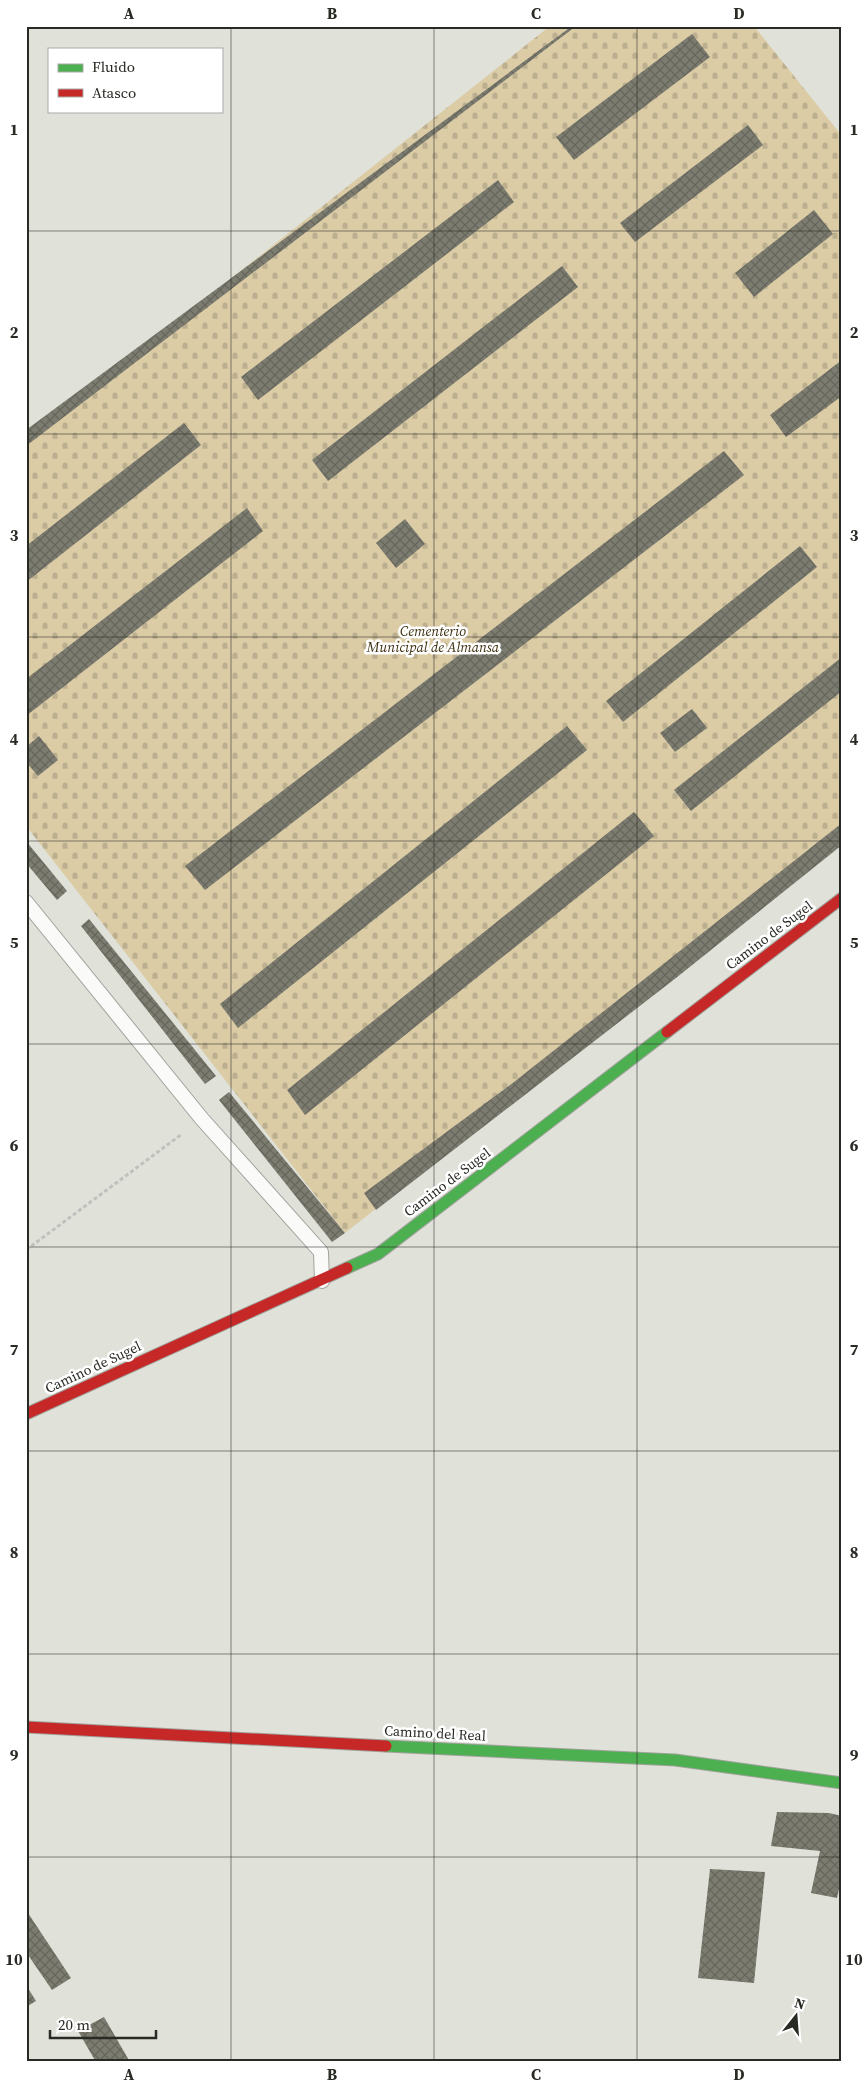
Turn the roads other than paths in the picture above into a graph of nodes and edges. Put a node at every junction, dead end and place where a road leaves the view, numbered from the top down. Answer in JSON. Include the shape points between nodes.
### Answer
{"nodes":[{"id":1,"x":842,"y":898,"type":"edge"},
{"id":2,"x":26,"y":902,"type":"edge"},
{"id":3,"x":322,"y":1281,"type":"junction"},
{"id":4,"x":26,"y":1414,"type":"edge"},
{"id":5,"x":26,"y":1727,"type":"edge"},
{"id":6,"x":842,"y":1783,"type":"edge"}],
"edges":[{"from":1,"to":3,"type":"street","name":"Camino de Sugel","via":[[378,1254]]},
{"from":2,"to":3,"type":"lane","via":[[202,1118],[321,1252]]},
{"from":3,"to":4,"type":"street","name":"Camino de Sugel"},
{"from":5,"to":6,"type":"street","name":"Camino del Real","via":[[675,1760]]}]}
